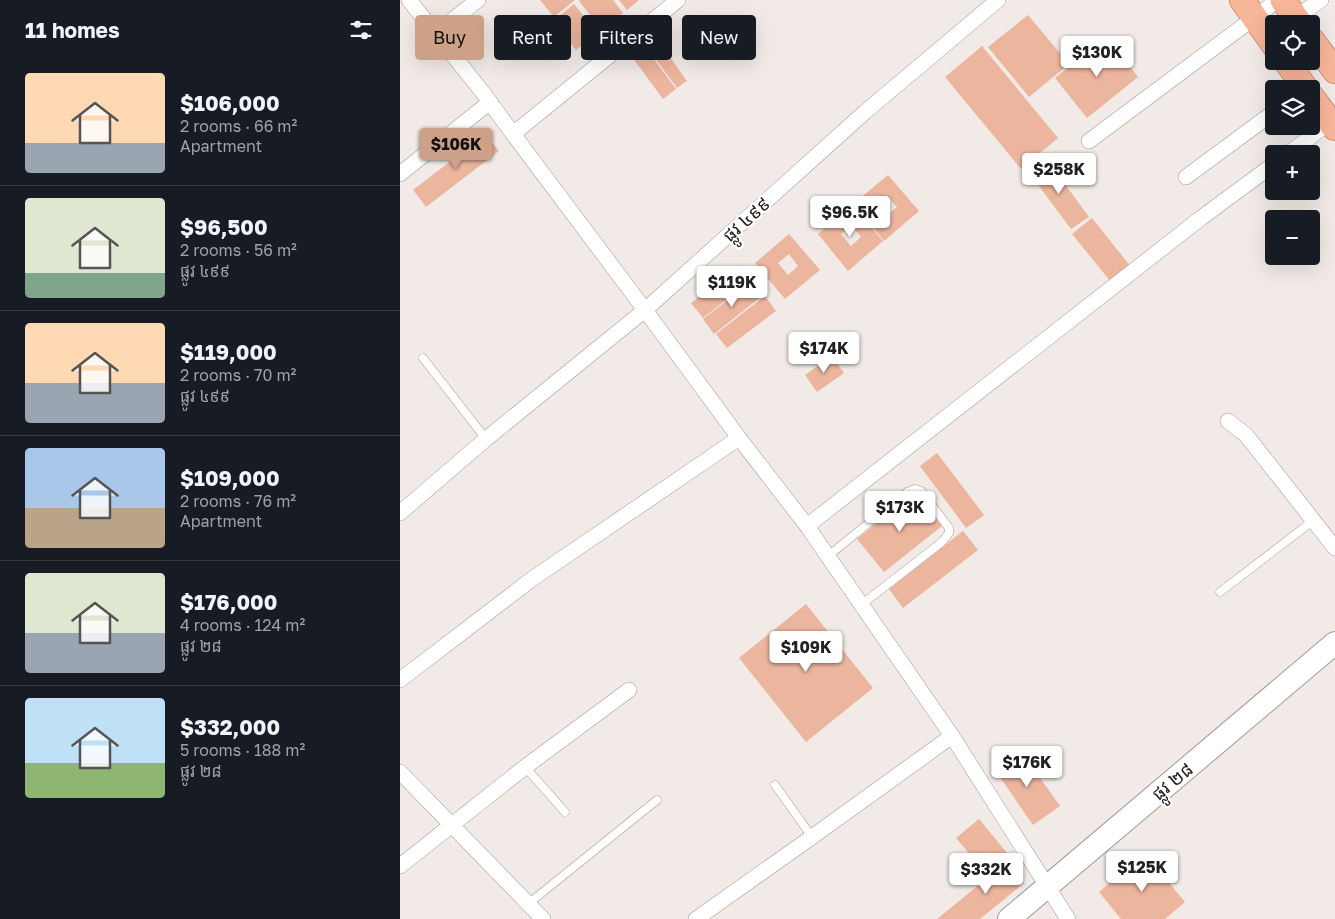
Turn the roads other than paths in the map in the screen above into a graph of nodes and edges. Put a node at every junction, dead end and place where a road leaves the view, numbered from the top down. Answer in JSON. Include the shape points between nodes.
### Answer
{"nodes":[{"id":1,"x":410,"y":0,"type":"edge"},
{"id":2,"x":478,"y":0,"type":"edge"},
{"id":3,"x":678,"y":0,"type":"edge"},
{"id":4,"x":998,"y":0,"type":"edge"},
{"id":5,"x":1278,"y":0,"type":"edge"},
{"id":6,"x":1321,"y":0,"type":"edge"},
{"id":7,"x":422,"y":15,"type":"edge"},
{"id":8,"x":459,"y":15,"type":"edge"},
{"id":9,"x":1276,"y":15,"type":"edge"},
{"id":10,"x":1290,"y":15,"type":"edge"},
{"id":11,"x":1265,"y":28,"type":"edge"},
{"id":12,"x":1320,"y":51,"type":"edge"},
{"id":13,"x":457,"y":60,"type":"edge"},
{"id":14,"x":1335,"y":71,"type":"edge"},
{"id":15,"x":490,"y":102,"type":"junction"},
{"id":16,"x":1320,"y":108,"type":"edge"},
{"id":17,"x":1265,"y":119,"type":"edge"},
{"id":18,"x":1333,"y":125,"type":"edge"},
{"id":19,"x":513,"y":134,"type":"junction"},
{"id":20,"x":1089,"y":140,"type":"dead end"},
{"id":21,"x":1302,"y":145,"type":"edge"},
{"id":22,"x":1265,"y":171,"type":"edge"},
{"id":23,"x":400,"y":174,"type":"edge"},
{"id":24,"x":1186,"y":177,"type":"dead end"},
{"id":25,"x":645,"y":310,"type":"junction"},
{"id":26,"x":423,"y":358,"type":"dead end"},
{"id":27,"x":1228,"y":421,"type":"dead end"},
{"id":28,"x":738,"y":438,"type":"junction"},
{"id":29,"x":486,"y":439,"type":"junction"},
{"id":30,"x":400,"y":513,"type":"edge"},
{"id":31,"x":1314,"y":520,"type":"junction"},
{"id":32,"x":808,"y":526,"type":"junction"},
{"id":33,"x":1335,"y":548,"type":"edge"},
{"id":34,"x":828,"y":556,"type":"junction"},
{"id":35,"x":1220,"y":592,"type":"dead end"},
{"id":36,"x":862,"y":605,"type":"junction"},
{"id":37,"x":1335,"y":643,"type":"edge"},
{"id":38,"x":400,"y":680,"type":"edge"},
{"id":39,"x":629,"y":690,"type":"dead end"},
{"id":40,"x":952,"y":736,"type":"junction"},
{"id":41,"x":525,"y":766,"type":"junction"},
{"id":42,"x":400,"y":772,"type":"edge"},
{"id":43,"x":775,"y":785,"type":"dead end"},
{"id":44,"x":657,"y":800,"type":"dead end"},
{"id":45,"x":565,"y":812,"type":"dead end"},
{"id":46,"x":452,"y":825,"type":"junction"},
{"id":47,"x":812,"y":838,"type":"junction"},
{"id":48,"x":400,"y":866,"type":"edge"},
{"id":49,"x":1048,"y":886,"type":"junction"},
{"id":50,"x":528,"y":904,"type":"junction"},
{"id":51,"x":543,"y":919,"type":"edge"},
{"id":52,"x":696,"y":919,"type":"edge"},
{"id":53,"x":1009,"y":919,"type":"edge"},
{"id":54,"x":1068,"y":919,"type":"edge"}],
"edges":[{"from":1,"to":7,"type":"street"},
{"from":2,"to":8,"type":"street"},
{"from":3,"to":19,"type":"street"},
{"from":4,"to":25,"type":"street","name":"ផ្លូវ ៤៩៩","via":[[865,112]]},
{"from":5,"to":9,"type":"street"},
{"from":6,"to":10,"type":"street"},
{"from":11,"to":20,"type":"street"},
{"from":12,"to":14,"type":"main road"},
{"from":13,"to":15,"type":"street"},
{"from":15,"to":19,"type":"street"},
{"from":15,"to":23,"type":"street"},
{"from":16,"to":18,"type":"main road"},
{"from":17,"to":24,"type":"street"},
{"from":18,"to":21,"type":"street"},
{"from":19,"to":25,"type":"street"},
{"from":22,"to":32,"type":"street"},
{"from":25,"to":28,"type":"street"},
{"from":25,"to":29,"type":"street","name":"ផ្លូវ ៤៩៩"},
{"from":26,"to":29,"type":"lane"},
{"from":27,"to":31,"type":"street","via":[[1246,435]]},
{"from":28,"to":32,"type":"street"},
{"from":28,"to":38,"type":"street","via":[[532,580]]},
{"from":29,"to":30,"type":"street","name":"ផ្លូវ ៤៩៩"},
{"from":31,"to":33,"type":"street"},
{"from":31,"to":35,"type":"lane"},
{"from":32,"to":34,"type":"street"},
{"from":34,"to":36,"type":"street"},
{"from":34,"to":36,"type":"lane","via":[[907,492],[915,489],[921,491],[949,528],[942,542]]},
{"from":36,"to":40,"type":"street"},
{"from":37,"to":49,"type":"street","name":"ផ្លូវ ២៨"},
{"from":39,"to":41,"type":"street"},
{"from":40,"to":47,"type":"street"},
{"from":40,"to":49,"type":"street"},
{"from":41,"to":45,"type":"lane"},
{"from":41,"to":46,"type":"street"},
{"from":42,"to":46,"type":"street"},
{"from":43,"to":47,"type":"lane"},
{"from":44,"to":50,"type":"lane"},
{"from":46,"to":48,"type":"street"},
{"from":46,"to":50,"type":"street"},
{"from":47,"to":52,"type":"street"},
{"from":49,"to":53,"type":"street","name":"ផ្លូវ ២៨"},
{"from":49,"to":54,"type":"street"},
{"from":50,"to":51,"type":"street"}]}
